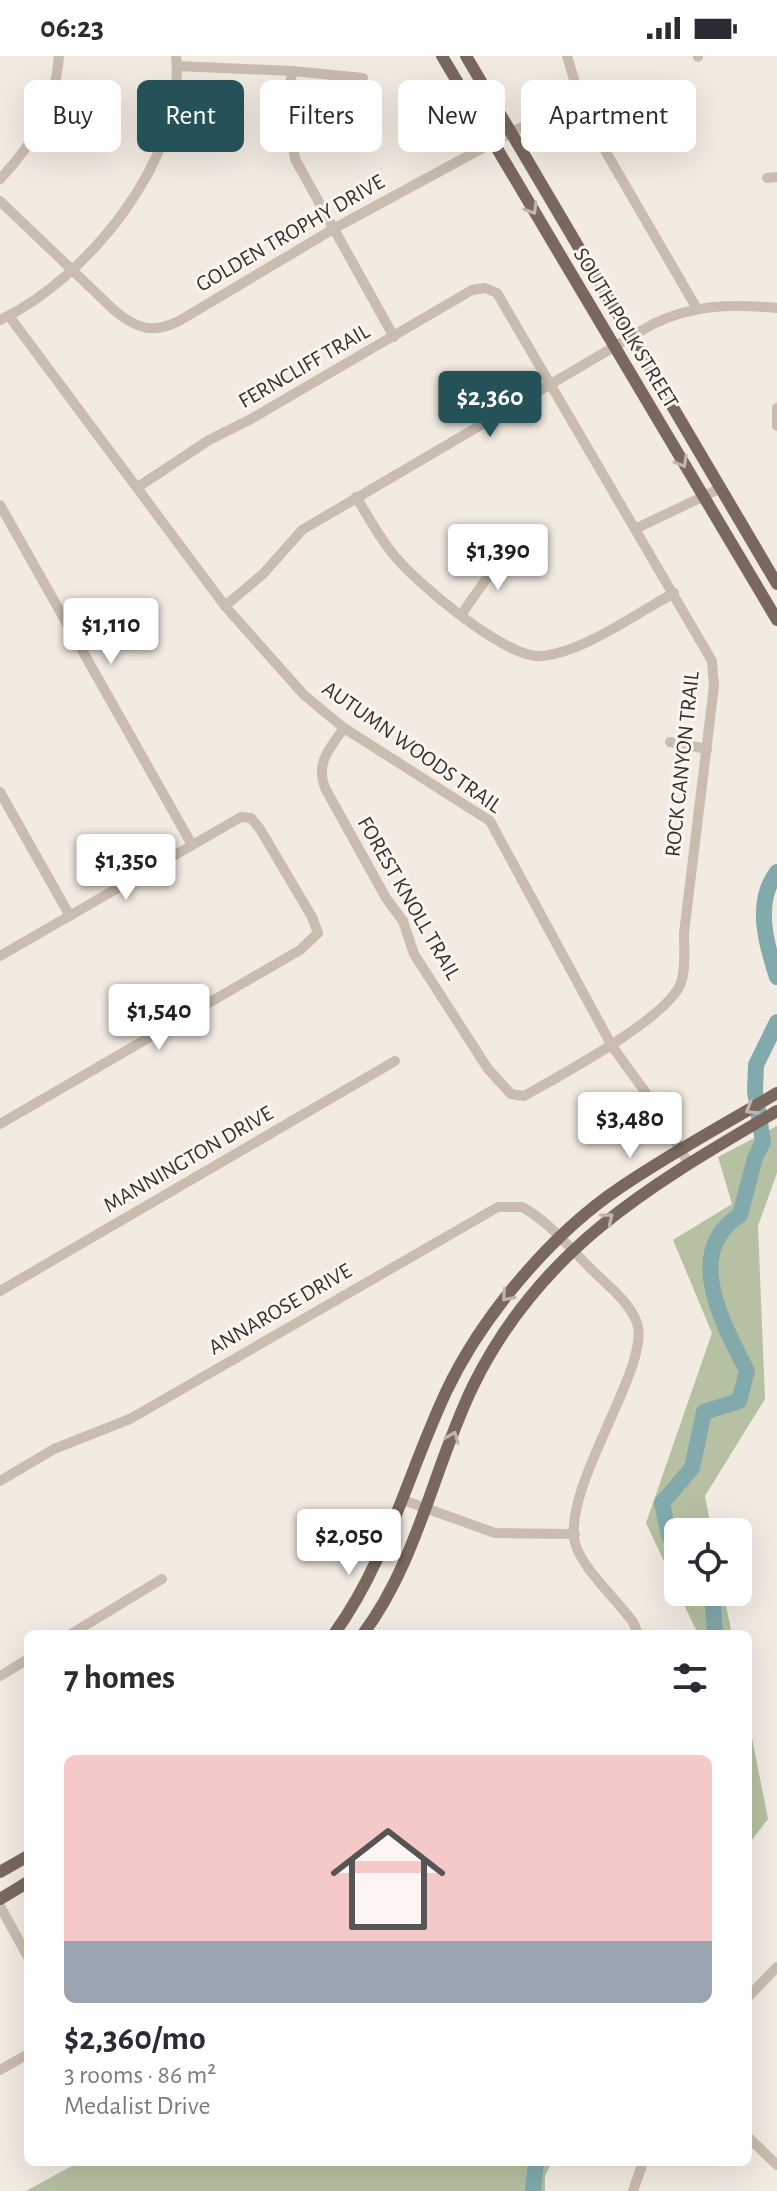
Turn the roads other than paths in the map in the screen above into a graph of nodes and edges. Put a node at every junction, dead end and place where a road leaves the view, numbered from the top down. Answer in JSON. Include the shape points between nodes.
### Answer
{"nodes":[{"id":1,"x":59,"y":56,"type":"edge"},
{"id":2,"x":442,"y":56,"type":"edge"},
{"id":3,"x":466,"y":56,"type":"edge"},
{"id":4,"x":567,"y":56,"type":"edge"},
{"id":5,"x":176,"y":61,"type":"edge"},
{"id":6,"x":292,"y":71,"type":"junction"},
{"id":7,"x":363,"y":78,"type":"dead end"},
{"id":8,"x":456,"y":80,"type":"edge"},
{"id":9,"x":573,"y":80,"type":"edge"},
{"id":10,"x":521,"y":126,"type":"edge"},
{"id":11,"x":510,"y":132,"type":"junction"},
{"id":12,"x":505,"y":135,"type":"edge"},
{"id":13,"x":473,"y":152,"type":"edge"},
{"id":14,"x":497,"y":152,"type":"edge"},
{"id":15,"x":608,"y":152,"type":"edge"},
{"id":16,"x":0,"y":179,"type":"edge"},
{"id":17,"x":0,"y":201,"type":"edge"},
{"id":18,"x":335,"y":228,"type":"junction"},
{"id":19,"x":69,"y":271,"type":"junction"},
{"id":20,"x":492,"y":290,"type":"joint"},
{"id":21,"x":696,"y":307,"type":"junction"},
{"id":22,"x":777,"y":308,"type":"edge"},
{"id":23,"x":4,"y":318,"type":"edge"},
{"id":24,"x":394,"y":337,"type":"junction"},
{"id":25,"x":632,"y":337,"type":"junction"},
{"id":26,"x":615,"y":347,"type":"junction"},
{"id":27,"x":552,"y":383,"type":"junction"},
{"id":28,"x":777,"y":408,"type":"edge"},
{"id":29,"x":777,"y":426,"type":"edge"},
{"id":30,"x":138,"y":487,"type":"junction"},
{"id":31,"x":721,"y":488,"type":"junction"},
{"id":32,"x":356,"y":497,"type":"junction"},
{"id":33,"x":703,"y":498,"type":"junction"},
{"id":34,"x":0,"y":505,"type":"edge"},
{"id":35,"x":637,"y":528,"type":"junction"},
{"id":36,"x":507,"y":549,"type":"dead end"},
{"id":37,"x":777,"y":584,"type":"edge"},
{"id":38,"x":674,"y":593,"type":"junction"},
{"id":39,"x":225,"y":606,"type":"junction"},
{"id":40,"x":461,"y":615,"type":"junction"},
{"id":41,"x":777,"y":620,"type":"edge"},
{"id":42,"x":344,"y":728,"type":"junction"},
{"id":43,"x":670,"y":742,"type":"dead end"},
{"id":44,"x":707,"y":749,"type":"junction"},
{"id":45,"x":0,"y":792,"type":"edge"},
{"id":46,"x":191,"y":843,"type":"junction"},
{"id":47,"x":70,"y":916,"type":"junction"},
{"id":48,"x":0,"y":956,"type":"edge"},
{"id":49,"x":612,"y":1046,"type":"junction"},
{"id":50,"x":395,"y":1061,"type":"dead end"},
{"id":51,"x":540,"y":1087,"type":"joint"},
{"id":52,"x":777,"y":1093,"type":"edge"},
{"id":53,"x":777,"y":1111,"type":"edge"},
{"id":54,"x":0,"y":1124,"type":"edge"},
{"id":55,"x":681,"y":1150,"type":"junction"},
{"id":56,"x":689,"y":1164,"type":"junction"},
{"id":57,"x":560,"y":1239,"type":"junction"},
{"id":58,"x":571,"y":1250,"type":"junction"},
{"id":59,"x":0,"y":1291,"type":"edge"},
{"id":60,"x":0,"y":1481,"type":"edge"},
{"id":61,"x":403,"y":1500,"type":"junction"},
{"id":62,"x":423,"y":1509,"type":"junction"},
{"id":63,"x":575,"y":1534,"type":"junction"},
{"id":64,"x":162,"y":1579,"type":"dead end"},
{"id":65,"x":353,"y":1608,"type":"junction"},
{"id":66,"x":374,"y":1619,"type":"junction"},
{"id":67,"x":78,"y":1630,"type":"edge"},
{"id":68,"x":337,"y":1630,"type":"edge"},
{"id":69,"x":366,"y":1630,"type":"edge"},
{"id":70,"x":636,"y":1630,"type":"edge"},
{"id":71,"x":24,"y":1661,"type":"edge"},
{"id":72,"x":0,"y":1676,"type":"edge"},
{"id":73,"x":24,"y":1858,"type":"edge"},
{"id":74,"x":0,"y":1872,"type":"edge"},
{"id":75,"x":24,"y":1884,"type":"edge"},
{"id":76,"x":0,"y":1899,"type":"edge"},
{"id":77,"x":0,"y":1906,"type":"edge"},
{"id":78,"x":24,"y":1950,"type":"edge"},
{"id":79,"x":777,"y":1967,"type":"edge"},
{"id":80,"x":767,"y":1978,"type":"junction"},
{"id":81,"x":777,"y":1987,"type":"edge"},
{"id":82,"x":752,"y":1993,"type":"edge"},
{"id":83,"x":24,"y":2056,"type":"edge"},
{"id":84,"x":0,"y":2070,"type":"edge"},
{"id":85,"x":752,"y":2141,"type":"edge"},
{"id":86,"x":777,"y":2165,"type":"edge"},
{"id":87,"x":642,"y":2166,"type":"edge"},
{"id":88,"x":633,"y":2191,"type":"edge"}],
"edges":[{"from":1,"to":16,"type":"street","via":[[45,119]]},
{"from":2,"to":8,"type":"main road","name":"SOUTH POLK STREET"},
{"from":3,"to":11,"type":"main road","name":"SOUTH POLK STREET"},
{"from":4,"to":9,"type":"street"},
{"from":5,"to":6,"type":"street"},
{"from":5,"to":19,"type":"street","via":[[166,133],[153,164],[115,223]]},
{"from":6,"to":7,"type":"street"},
{"from":6,"to":18,"type":"street","via":[[291,149]]},
{"from":10,"to":11,"type":"street","name":"GOLDEN TROPHY DRIVE"},
{"from":11,"to":12,"type":"street","name":"GOLDEN TROPHY DRIVE"},
{"from":11,"to":25,"type":"main road","name":"SOUTH POLK STREET"},
{"from":13,"to":18,"type":"street","name":"GOLDEN TROPHY DRIVE"},
{"from":14,"to":26,"type":"main road","name":"SOUTH POLK STREET","one_way":true},
{"from":15,"to":21,"type":"street"},
{"from":17,"to":19,"type":"street"},
{"from":18,"to":19,"type":"street","name":"GOLDEN TROPHY DRIVE","via":[[179,321],[152,330],[131,324]]},
{"from":18,"to":24,"type":"street"},
{"from":19,"to":23,"type":"street","via":[[39,298]]},
{"from":20,"to":24,"type":"street","name":"FERNCLIFF TRAIL","via":[[472,290]]},
{"from":20,"to":27,"type":"street","name":"ROCK CANYON TRAIL"},
{"from":21,"to":22,"type":"street"},
{"from":21,"to":25,"type":"street"},
{"from":23,"to":30,"type":"street","name":"AUTUMN WOODS TRAIL"},
{"from":24,"to":30,"type":"street","name":"FERNCLIFF TRAIL","via":[[209,440]]},
{"from":25,"to":26,"type":"street"},
{"from":25,"to":31,"type":"main road","name":"SOUTH POLK STREET"},
{"from":26,"to":27,"type":"street"},
{"from":26,"to":33,"type":"main road","name":"SOUTH POLK STREET","one_way":true},
{"from":27,"to":32,"type":"street"},
{"from":27,"to":35,"type":"street","name":"ROCK CANYON TRAIL"},
{"from":28,"to":29,"type":"street"},
{"from":30,"to":39,"type":"street","name":"AUTUMN WOODS TRAIL"},
{"from":31,"to":33,"type":"street"},
{"from":31,"to":37,"type":"main road","name":"SOUTH POLK STREET"},
{"from":32,"to":39,"type":"street","via":[[296,536]]},
{"from":32,"to":40,"type":"street","via":[[393,554]]},
{"from":33,"to":35,"type":"street"},
{"from":33,"to":41,"type":"main road","name":"SOUTH POLK STREET"},
{"from":34,"to":46,"type":"street"},
{"from":35,"to":38,"type":"street","name":"ROCK CANYON TRAIL"},
{"from":36,"to":40,"type":"street"},
{"from":38,"to":40,"type":"street","via":[[577,646],[546,656],[515,651]]},
{"from":38,"to":44,"type":"street","name":"ROCK CANYON TRAIL","via":[[712,661]]},
{"from":39,"to":42,"type":"street","name":"AUTUMN WOODS TRAIL","via":[[304,695]]},
{"from":42,"to":49,"type":"street","name":"AUTUMN WOODS TRAIL","via":[[490,821]]},
{"from":42,"to":51,"type":"street","name":"FOREST KNOLL TRAIL","via":[[322,761],[320,777],[403,921],[414,954],[504,1087],[524,1096]]},
{"from":43,"to":44,"type":"street"},
{"from":44,"to":49,"type":"street","name":"ROCK CANYON TRAIL","via":[[680,983]]},
{"from":45,"to":47,"type":"street"},
{"from":46,"to":47,"type":"street"},
{"from":46,"to":54,"type":"street","via":[[241,817],[251,818],[316,927],[315,939]]},
{"from":47,"to":48,"type":"street"},
{"from":49,"to":51,"type":"street","name":"ROCK CANYON TRAIL"},
{"from":49,"to":55,"type":"street","name":"AUTUMN WOODS TRAIL"},
{"from":50,"to":59,"type":"street","name":"MANNINGTON DRIVE"},
{"from":52,"to":55,"type":"main road","one_way":true},
{"from":53,"to":56,"type":"main road"},
{"from":55,"to":56,"type":"street","name":"AUTUMN WOODS TRAIL"},
{"from":55,"to":57,"type":"main road","via":[[619,1188]]},
{"from":58,"to":56,"type":"main road","one_way":true,"via":[[625,1204]]},
{"from":57,"to":58,"type":"street","name":"ANNAROSE DRIVE"},
{"from":57,"to":60,"type":"street","name":"ANNAROSE DRIVE","via":[[522,1207],[498,1207],[130,1419],[54,1449]]},
{"from":57,"to":61,"type":"main road","one_way":true,"via":[[477,1333],[445,1394]]},
{"from":62,"to":58,"type":"main road","one_way":true,"via":[[493,1350]]},
{"from":58,"to":63,"type":"street","name":"ANNAROSE DRIVE","via":[[631,1311],[640,1335],[576,1512]]},
{"from":61,"to":62,"type":"street"},
{"from":61,"to":65,"type":"main road"},
{"from":62,"to":63,"type":"street","via":[[495,1533]]},
{"from":62,"to":66,"type":"main road"},
{"from":63,"to":70,"type":"street","via":[[583,1559]]},
{"from":64,"to":67,"type":"street"},
{"from":65,"to":66,"type":"main road"},
{"from":65,"to":68,"type":"main road"},
{"from":66,"to":69,"type":"main road"},
{"from":71,"to":72,"type":"street"},
{"from":73,"to":74,"type":"main road"},
{"from":75,"to":76,"type":"main road"},
{"from":77,"to":78,"type":"street"},
{"from":79,"to":80,"type":"street"},
{"from":80,"to":81,"type":"street"},
{"from":80,"to":82,"type":"street"},
{"from":83,"to":84,"type":"street"},
{"from":85,"to":86,"type":"street"},
{"from":87,"to":88,"type":"street"}]}
